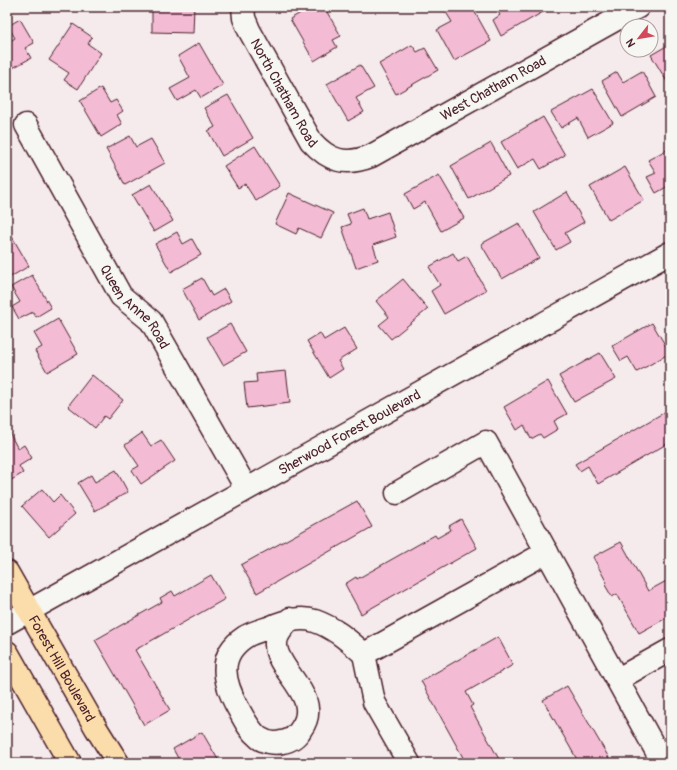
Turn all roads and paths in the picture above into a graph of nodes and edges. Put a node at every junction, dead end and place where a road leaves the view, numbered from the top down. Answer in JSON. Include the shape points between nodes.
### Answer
{"nodes":[{"id":1,"x":243,"y":7,"type":"edge"},
{"id":2,"x":638,"y":7,"type":"edge"},
{"id":3,"x":26,"y":124,"type":"dead end"},
{"id":4,"x":345,"y":161,"type":"joint"},
{"id":5,"x":670,"y":253,"type":"edge"},
{"id":6,"x":246,"y":488,"type":"junction"},
{"id":7,"x":397,"y":493,"type":"dead end"},
{"id":8,"x":547,"y":552,"type":"junction"},
{"id":9,"x":7,"y":572,"type":"edge"},
{"id":10,"x":29,"y":612,"type":"junction"},
{"id":11,"x":290,"y":619,"type":"junction"},
{"id":12,"x":7,"y":623,"type":"edge"},
{"id":13,"x":670,"y":650,"type":"edge"},
{"id":14,"x":7,"y":652,"type":"edge"},
{"id":15,"x":364,"y":654,"type":"junction"},
{"id":16,"x":618,"y":679,"type":"junction"},
{"id":17,"x":70,"y":763,"type":"edge"},
{"id":18,"x":118,"y":763,"type":"edge"},
{"id":19,"x":410,"y":763,"type":"edge"},
{"id":20,"x":663,"y":763,"type":"edge"}],
"edges":[{"from":1,"to":4,"type":"street","name":"North Chatham Road","via":[[248,30],[310,141],[332,158]]},
{"from":2,"to":4,"type":"street","name":"West Chatham Road","via":[[371,156]]},
{"from":3,"to":6,"type":"street","name":"Queen Anne Road","via":[[121,296],[151,321]]},
{"from":5,"to":6,"type":"street","name":"Sherwood Forest Boulevard"},
{"from":6,"to":10,"type":"street","name":"Sherwood Forest Boulevard"},
{"from":7,"to":8,"type":"street","via":[[486,442]]},
{"from":8,"to":15,"type":"street"},
{"from":8,"to":16,"type":"street"},
{"from":9,"to":10,"type":"main road","name":"Forest Hill Boulevard"},
{"from":10,"to":12,"type":"street","name":"Sherwood Forest Boulevard"},
{"from":10,"to":18,"type":"main road","name":"Forest Hill Boulevard"},
{"from":11,"to":11,"type":"street","via":[[246,636],[228,655],[225,668],[225,682],[247,726],[262,740],[271,742],[281,742],[295,736],[304,725],[307,715],[307,705],[303,696],[278,655],[276,646],[276,637]]},
{"from":11,"to":15,"type":"street","via":[[313,620],[340,633]]},
{"from":13,"to":16,"type":"street"},
{"from":14,"to":17,"type":"main road"},
{"from":15,"to":19,"type":"street","via":[[374,702]]},
{"from":16,"to":20,"type":"street"}]}
